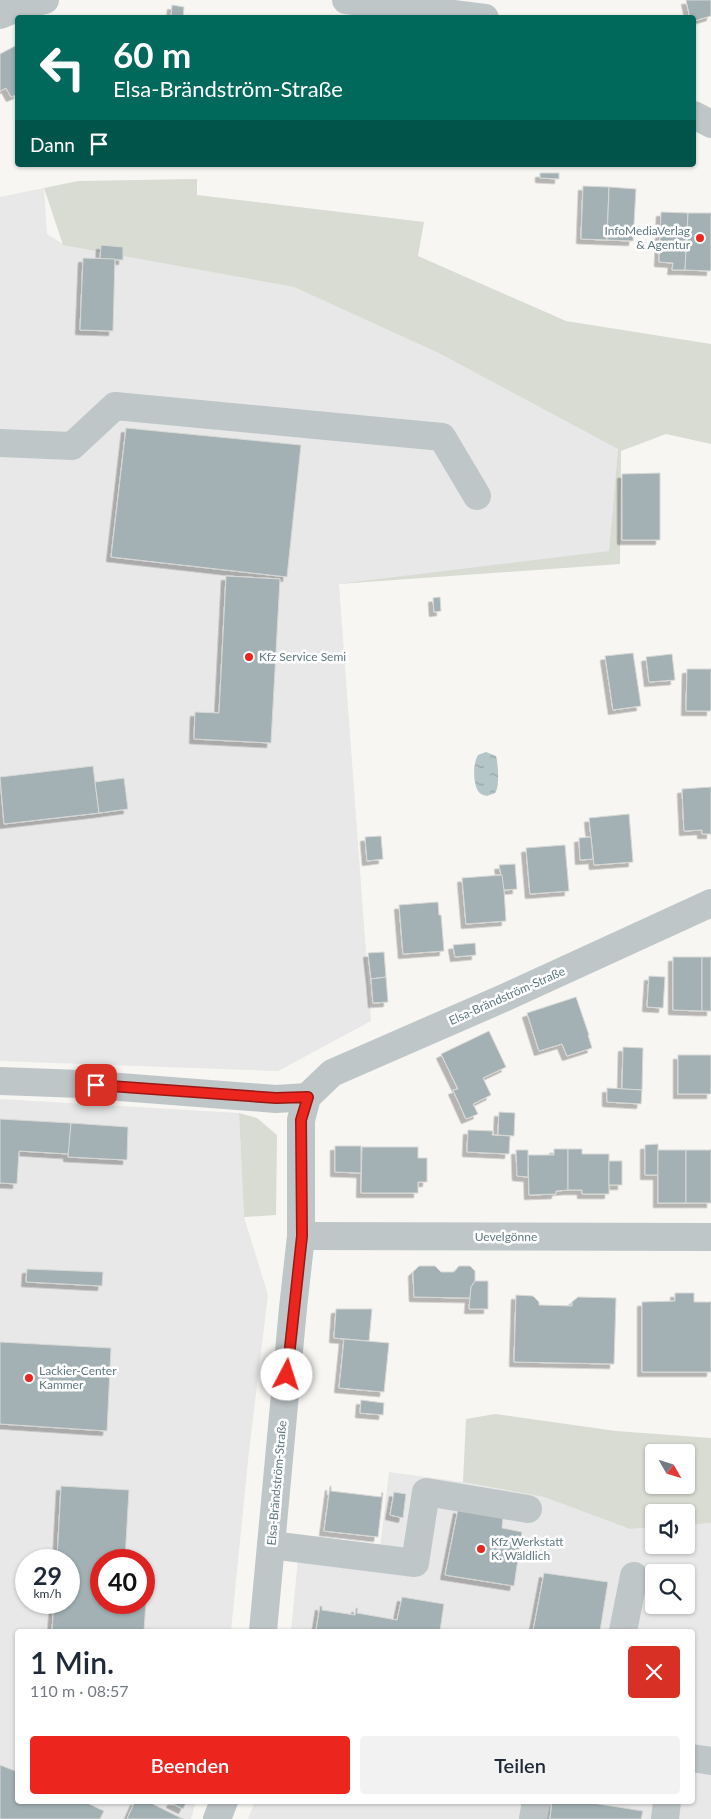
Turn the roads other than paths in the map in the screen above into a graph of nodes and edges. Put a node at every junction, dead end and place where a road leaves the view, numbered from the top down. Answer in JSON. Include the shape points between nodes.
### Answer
{"nodes":[{"id":1,"x":45,"y":0,"type":"edge"},
{"id":2,"x":346,"y":0,"type":"edge"},
{"id":3,"x":0,"y":15,"type":"edge"},
{"id":4,"x":462,"y":15,"type":"edge"},
{"id":5,"x":696,"y":116,"type":"edge"},
{"id":6,"x":711,"y":124,"type":"edge"},
{"id":7,"x":0,"y":443,"type":"edge"},
{"id":8,"x":477,"y":496,"type":"dead end"},
{"id":9,"x":711,"y":903,"type":"edge"},
{"id":10,"x":0,"y":1081,"type":"edge"},
{"id":11,"x":308,"y":1097,"type":"junction"},
{"id":12,"x":302,"y":1236,"type":"junction"},
{"id":13,"x":711,"y":1237,"type":"edge"},
{"id":14,"x":528,"y":1509,"type":"dead end"},
{"id":15,"x":271,"y":1545,"type":"junction"},
{"id":16,"x":634,"y":1576,"type":"dead end"},
{"id":17,"x":263,"y":1629,"type":"edge"},
{"id":18,"x":623,"y":1629,"type":"edge"},
{"id":19,"x":695,"y":1758,"type":"edge"},
{"id":20,"x":711,"y":1761,"type":"edge"},
{"id":21,"x":223,"y":1804,"type":"edge"},
{"id":22,"x":536,"y":1804,"type":"edge"},
{"id":23,"x":666,"y":1804,"type":"edge"},
{"id":24,"x":217,"y":1819,"type":"edge"},
{"id":25,"x":533,"y":1819,"type":"edge"},
{"id":26,"x":664,"y":1819,"type":"edge"}],
"edges":[{"from":1,"to":3,"type":"street"},
{"from":2,"to":4,"type":"street"},
{"from":5,"to":6,"type":"street"},
{"from":7,"to":8,"type":"street","via":[[72,446],[115,406],[442,436]]},
{"from":9,"to":11,"type":"street","name":"Elsa-Brändström-Straße","via":[[332,1073]]},
{"from":10,"to":11,"type":"street","via":[[276,1098]]},
{"from":11,"to":12,"type":"street","name":"Elsa-Brändström-Straße","via":[[301,1120]]},
{"from":12,"to":13,"type":"street","name":"Uevelgönne"},
{"from":12,"to":15,"type":"street","name":"Elsa-Brändström-Straße"},
{"from":14,"to":15,"type":"street","via":[[426,1492],[415,1563]]},
{"from":15,"to":17,"type":"street","name":"Elsa-Brändström-Straße"},
{"from":16,"to":18,"type":"street"},
{"from":19,"to":20,"type":"street"},
{"from":21,"to":24,"type":"street"},
{"from":22,"to":25,"type":"street"},
{"from":23,"to":26,"type":"street"}]}
